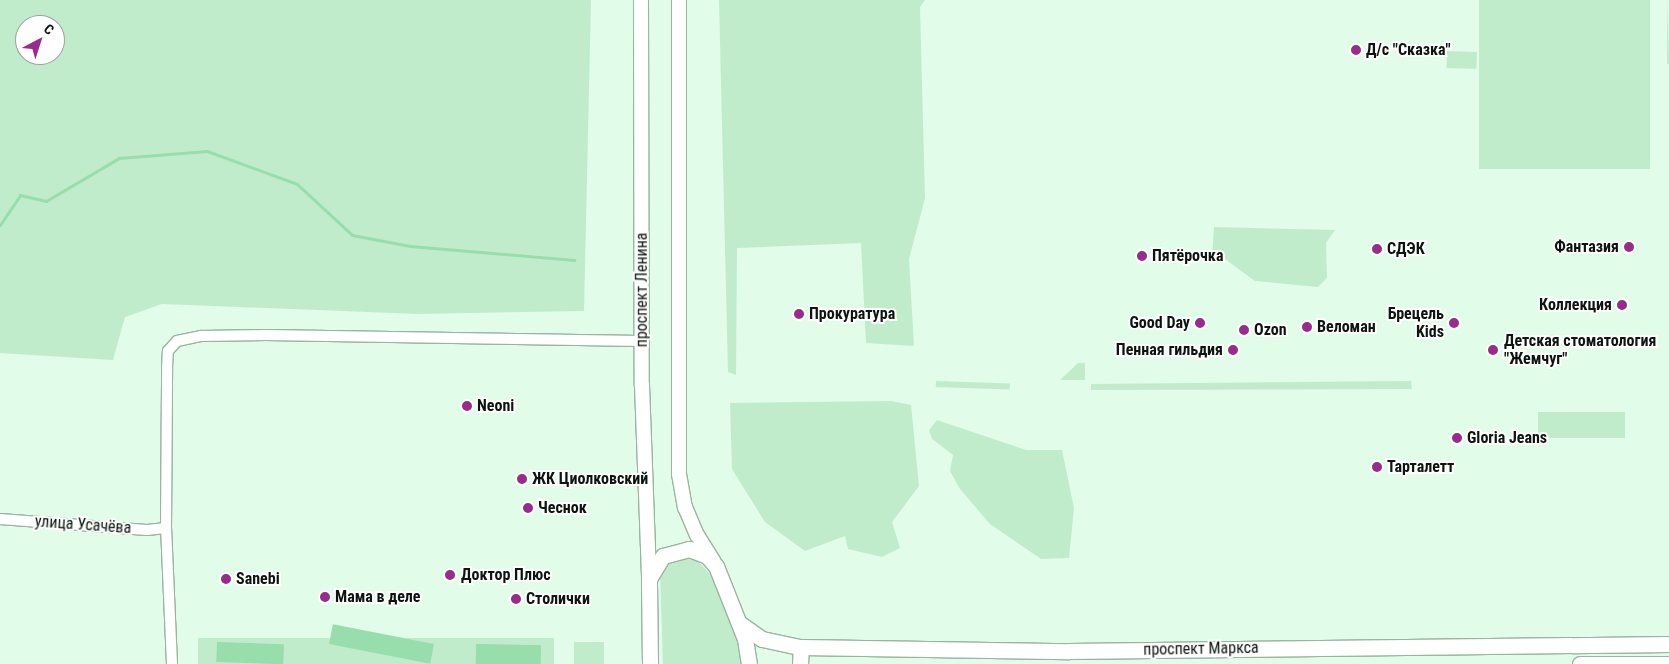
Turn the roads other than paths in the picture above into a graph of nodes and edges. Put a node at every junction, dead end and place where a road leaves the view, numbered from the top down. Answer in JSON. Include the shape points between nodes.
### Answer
{"nodes":[{"id":1,"x":641,"y":0,"type":"edge"},
{"id":2,"x":679,"y":0,"type":"edge"},
{"id":3,"x":642,"y":341,"type":"junction"},
{"id":4,"x":0,"y":519,"type":"edge"},
{"id":5,"x":166,"y":528,"type":"junction"},
{"id":6,"x":716,"y":566,"type":"junction"},
{"id":7,"x":649,"y":580,"type":"junction"},
{"id":8,"x":739,"y":622,"type":"junction"},
{"id":9,"x":1669,"y":644,"type":"edge"},
{"id":10,"x":801,"y":647,"type":"junction"},
{"id":11,"x":172,"y":664,"type":"edge"},
{"id":12,"x":650,"y":664,"type":"edge"},
{"id":13,"x":749,"y":664,"type":"edge"},
{"id":14,"x":800,"y":664,"type":"edge"},
{"id":15,"x":1580,"y":664,"type":"edge"},
{"id":16,"x":1669,"y":664,"type":"edge"}],
"edges":[{"from":1,"to":3,"type":"main road","name":"проспект Ленина"},
{"from":2,"to":6,"type":"main road","via":[[679,474],[685,507],[696,536]]},
{"from":3,"to":5,"type":"street","via":[[266,335],[201,336],[177,341],[168,351],[167,368]]},
{"from":3,"to":7,"type":"main road","name":"проспект Ленина"},
{"from":4,"to":5,"type":"street","name":"улица Усачёва","via":[[147,530]]},
{"from":5,"to":11,"type":"street"},
{"from":6,"to":7,"type":"main road","via":[[698,551],[680,549],[663,556]]},
{"from":6,"to":8,"type":"main road"},
{"from":7,"to":12,"type":"main road"},
{"from":8,"to":10,"type":"main road","name":"проспект Маркса","via":[[762,639]]},
{"from":8,"to":13,"type":"main road"},
{"from":9,"to":10,"type":"main road","name":"проспект Маркса","via":[[1069,650]]},
{"from":10,"to":14,"type":"main road"},
{"from":15,"to":16,"type":"main road"}]}
